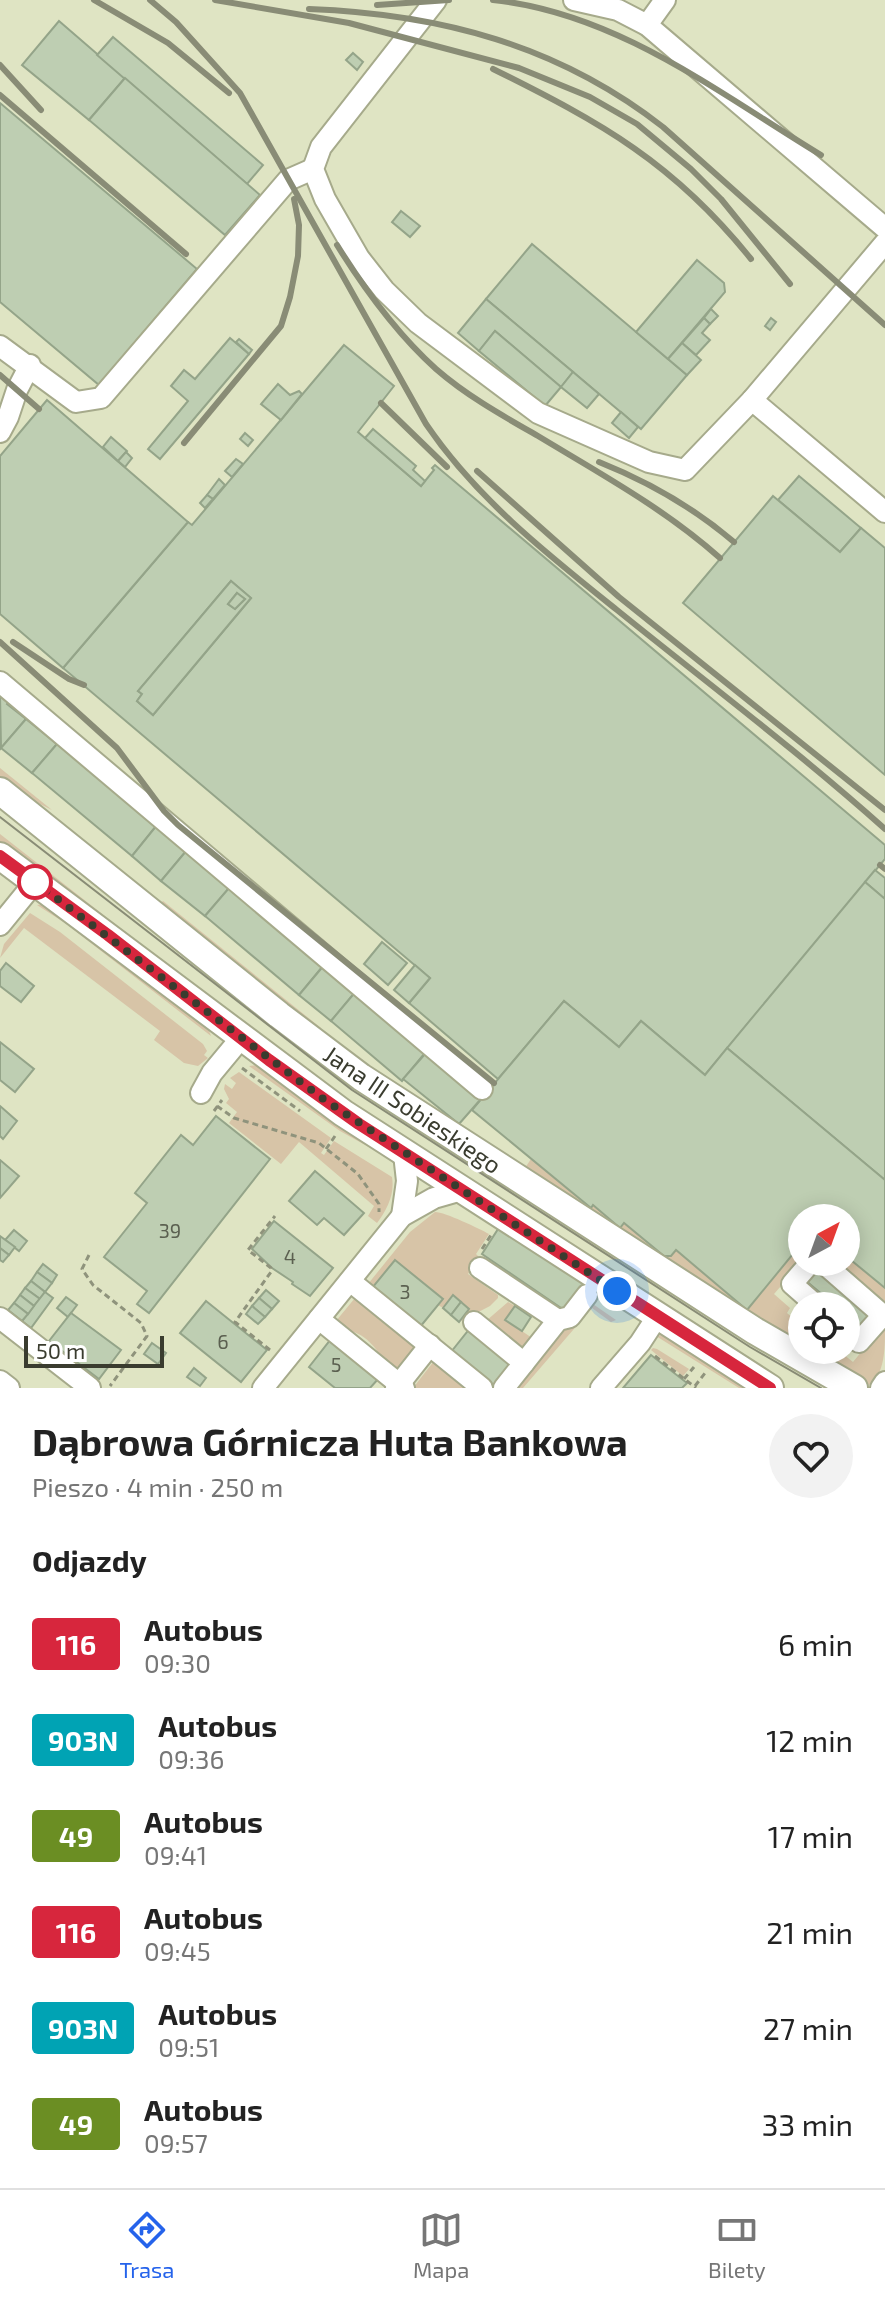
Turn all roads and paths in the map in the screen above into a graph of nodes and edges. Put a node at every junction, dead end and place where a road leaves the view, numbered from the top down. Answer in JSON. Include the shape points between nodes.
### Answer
{"nodes":[{"id":1,"x":436,"y":0,"type":"edge"},
{"id":2,"x":574,"y":0,"type":"edge"},
{"id":3,"x":665,"y":0,"type":"edge"},
{"id":4,"x":647,"y":25,"type":"junction"},
{"id":5,"x":313,"y":169,"type":"junction"},
{"id":6,"x":885,"y":228,"type":"edge"},
{"id":7,"x":885,"y":243,"type":"edge"},
{"id":8,"x":11,"y":357,"type":"edge"},
{"id":9,"x":752,"y":400,"type":"junction"},
{"id":10,"x":0,"y":432,"type":"edge"},
{"id":11,"x":885,"y":512,"type":"edge"},
{"id":12,"x":0,"y":682,"type":"edge"},
{"id":13,"x":0,"y":791,"type":"edge"},
{"id":14,"x":0,"y":856,"type":"edge"},
{"id":15,"x":35,"y":882,"type":"junction"},
{"id":16,"x":0,"y":925,"type":"edge"},
{"id":17,"x":241,"y":1038,"type":"junction"},
{"id":18,"x":482,"y":1089,"type":"dead end"},
{"id":19,"x":201,"y":1093,"type":"dead end"},
{"id":20,"x":217,"y":1106,"type":"dead end"},
{"id":21,"x":336,"y":1136,"type":"dead end"},
{"id":22,"x":326,"y":1149,"type":"junction"},
{"id":23,"x":404,"y":1154,"type":"junction"},
{"id":24,"x":462,"y":1190,"type":"junction"},
{"id":25,"x":275,"y":1216,"type":"dead end"},
{"id":26,"x":402,"y":1216,"type":"junction"},
{"id":27,"x":380,"y":1218,"type":"dead end"},
{"id":28,"x":494,"y":1232,"type":"dead end"},
{"id":29,"x":89,"y":1255,"type":"dead end"},
{"id":30,"x":480,"y":1261,"type":"joint"},
{"id":31,"x":799,"y":1276,"type":"edge"},
{"id":32,"x":838,"y":1276,"type":"edge"},
{"id":33,"x":350,"y":1281,"type":"junction"},
{"id":34,"x":801,"y":1292,"type":"edge"},
{"id":35,"x":587,"y":1295,"type":"dead end"},
{"id":36,"x":884,"y":1316,"type":"edge"},
{"id":37,"x":657,"y":1317,"type":"junction"},
{"id":38,"x":0,"y":1318,"type":"edge"},
{"id":39,"x":319,"y":1319,"type":"junction"},
{"id":40,"x":558,"y":1320,"type":"junction"},
{"id":41,"x":474,"y":1322,"type":"dead end"},
{"id":42,"x":860,"y":1341,"type":"edge"},
{"id":43,"x":430,"y":1345,"type":"junction"},
{"id":44,"x":651,"y":1353,"type":"dead end"},
{"id":45,"x":285,"y":1362,"type":"junction"},
{"id":46,"x":524,"y":1363,"type":"junction"},
{"id":47,"x":694,"y":1367,"type":"dead end"},
{"id":48,"x":705,"y":1373,"type":"dead end"},
{"id":49,"x":684,"y":1380,"type":"junction"},
{"id":50,"x":0,"y":1381,"type":"edge"},
{"id":51,"x":885,"y":1382,"type":"edge"},
{"id":52,"x":400,"y":1387,"type":"edge"},
{"id":53,"x":695,"y":1387,"type":"edge"},
{"id":54,"x":9,"y":1388,"type":"edge"},
{"id":55,"x":90,"y":1388,"type":"edge"},
{"id":56,"x":108,"y":1388,"type":"edge"},
{"id":57,"x":263,"y":1388,"type":"edge"},
{"id":58,"x":482,"y":1388,"type":"edge"},
{"id":59,"x":504,"y":1388,"type":"edge"},
{"id":60,"x":601,"y":1388,"type":"edge"},
{"id":61,"x":770,"y":1388,"type":"edge"},
{"id":62,"x":854,"y":1388,"type":"edge"},
{"id":63,"x":881,"y":1388,"type":"edge"}],
"edges":[{"from":1,"to":5,"type":"street","via":[[321,147]]},
{"from":2,"to":4,"type":"street","via":[[618,10]]},
{"from":3,"to":4,"type":"street"},
{"from":4,"to":6,"type":"street"},
{"from":5,"to":8,"type":"street","via":[[288,180],[101,398],[76,402]]},
{"from":5,"to":9,"type":"street","via":[[343,232],[384,290],[436,337],[548,418],[649,462],[685,470]]},
{"from":7,"to":9,"type":"street"},
{"from":8,"to":10,"type":"street","via":[[17,390]]},
{"from":9,"to":11,"type":"street"},
{"from":12,"to":18,"type":"street"},
{"from":13,"to":62,"type":"main road","name":"Jana III Sobieskiego","via":[[361,1077],[727,1313]]},
{"from":14,"to":15,"type":"main road","name":"Jana III Sobieskiego"},
{"from":15,"to":16,"type":"street"},
{"from":15,"to":17,"type":"main road","name":"Jana III Sobieskiego"},
{"from":17,"to":19,"type":"street"},
{"from":17,"to":23,"type":"main road","name":"Jana III Sobieskiego"},
{"from":20,"to":22,"type":"path","via":[[234,1118]]},
{"from":21,"to":22,"type":"path"},
{"from":22,"to":27,"type":"path","via":[[358,1174],[379,1204]]},
{"from":23,"to":24,"type":"main road","name":"Jana III Sobieskiego"},
{"from":23,"to":26,"type":"street"},
{"from":24,"to":26,"type":"street"},
{"from":24,"to":37,"type":"main road","name":"Jana III Sobieskiego"},
{"from":25,"to":45,"type":"path","via":[[248,1250],[271,1272],[235,1322]]},
{"from":26,"to":33,"type":"street"},
{"from":28,"to":30,"type":"path"},
{"from":29,"to":56,"type":"path","via":[[82,1269],[93,1285],[141,1323],[147,1336]]},
{"from":30,"to":40,"type":"street"},
{"from":31,"to":34,"type":"street","via":[[792,1284]]},
{"from":32,"to":36,"type":"street"},
{"from":33,"to":39,"type":"street"},
{"from":33,"to":43,"type":"street"},
{"from":35,"to":40,"type":"street","via":[[570,1317]]},
{"from":36,"to":42,"type":"street"},
{"from":37,"to":60,"type":"street"},
{"from":37,"to":61,"type":"main road","name":"Jana III Sobieskiego"},
{"from":38,"to":55,"type":"street"},
{"from":39,"to":45,"type":"street"},
{"from":39,"to":52,"type":"street"},
{"from":40,"to":46,"type":"street"},
{"from":41,"to":46,"type":"street"},
{"from":43,"to":52,"type":"street"},
{"from":43,"to":58,"type":"street"},
{"from":44,"to":49,"type":"path"},
{"from":45,"to":57,"type":"street"},
{"from":46,"to":59,"type":"street"},
{"from":47,"to":49,"type":"path"},
{"from":48,"to":53,"type":"path"},
{"from":49,"to":53,"type":"path"},
{"from":50,"to":54,"type":"street"},
{"from":51,"to":63,"type":"street"}]}
